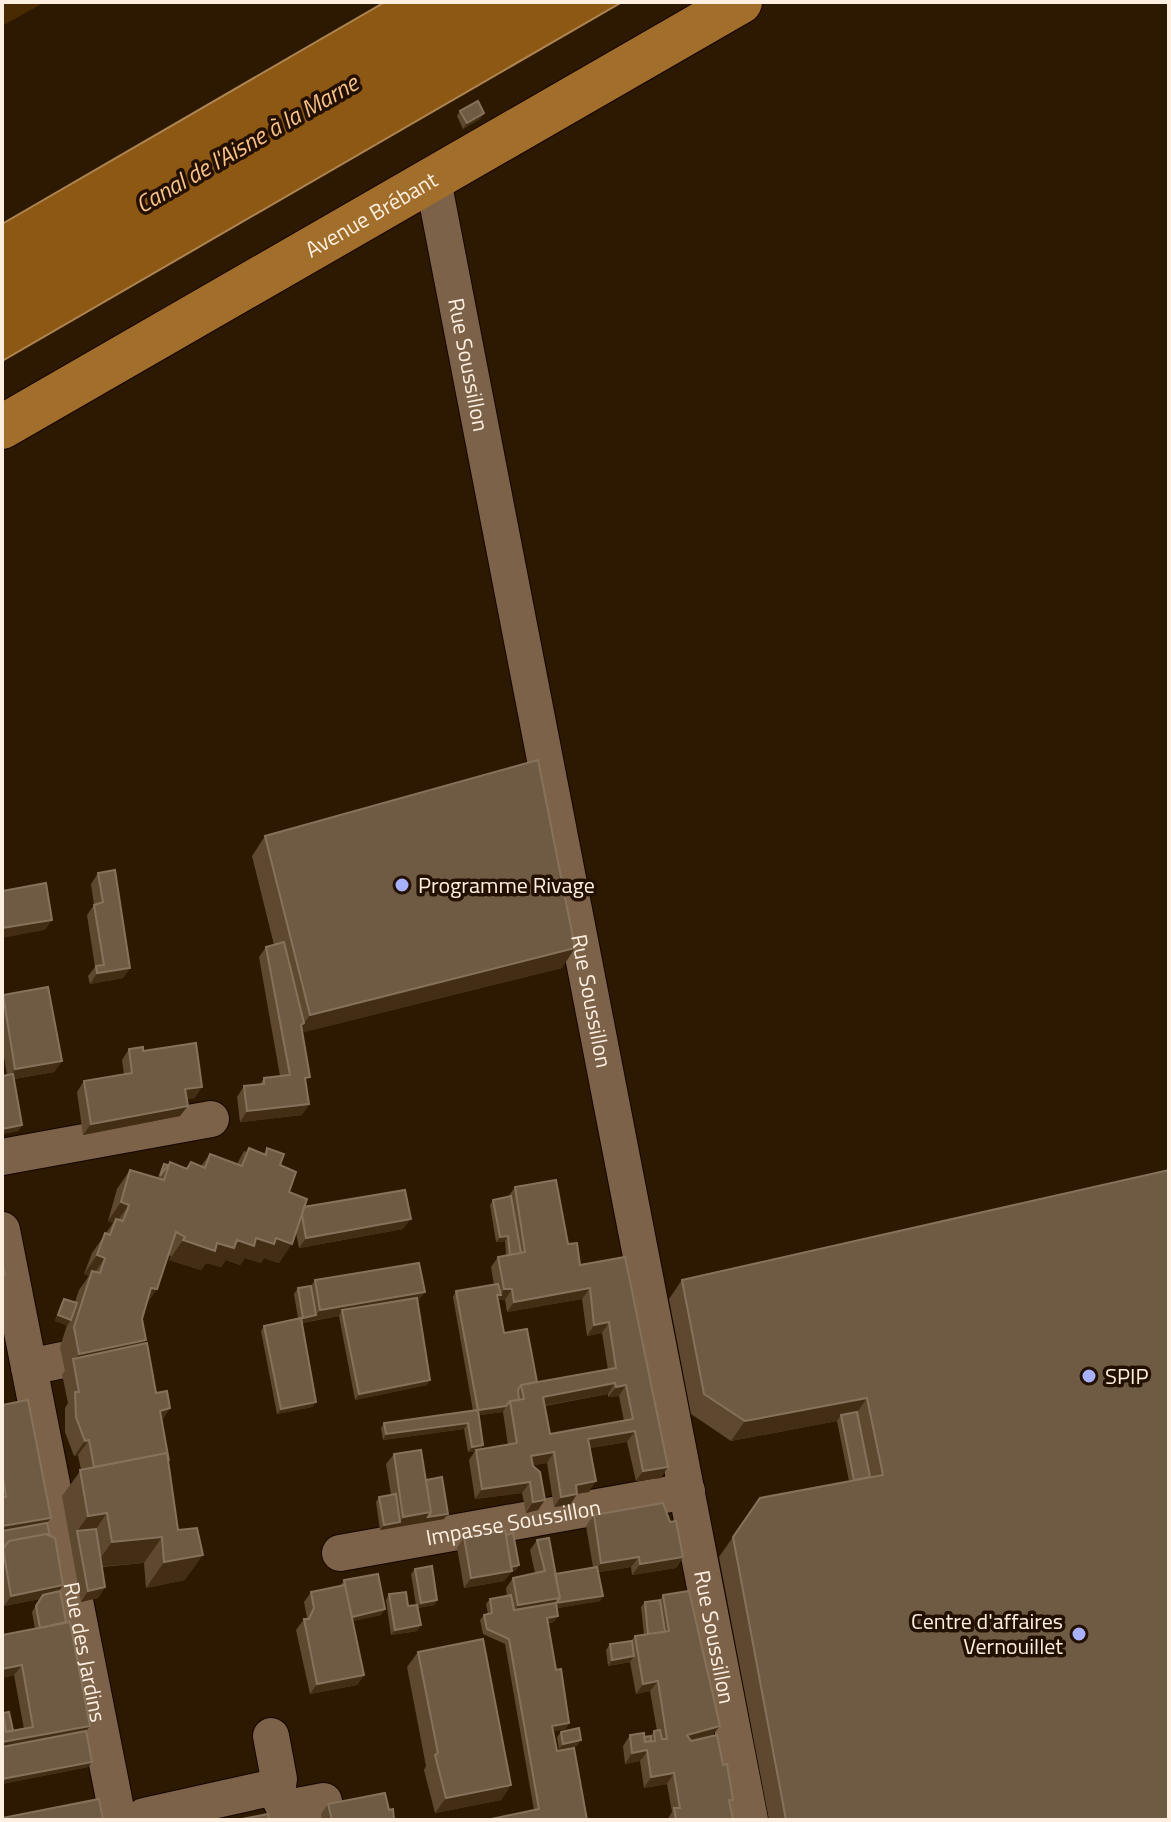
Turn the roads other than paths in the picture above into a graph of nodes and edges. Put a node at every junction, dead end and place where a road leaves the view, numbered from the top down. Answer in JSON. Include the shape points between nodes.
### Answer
{"nodes":[{"id":1,"x":740,"y":2,"type":"edge"},
{"id":2,"x":433,"y":180,"type":"junction"},
{"id":3,"x":2,"y":427,"type":"edge"},
{"id":4,"x":211,"y":1119,"type":"dead end"},
{"id":5,"x":2,"y":1157,"type":"edge"},
{"id":6,"x":2,"y":1230,"type":"edge"},
{"id":7,"x":687,"y":1491,"type":"junction"},
{"id":8,"x":340,"y":1553,"type":"dead end"},
{"id":9,"x":271,"y":1736,"type":"dead end"},
{"id":10,"x":324,"y":1801,"type":"dead end"},
{"id":11,"x":284,"y":1807,"type":"edge"},
{"id":12,"x":124,"y":1820,"type":"edge"},
{"id":13,"x":139,"y":1820,"type":"edge"},
{"id":14,"x":750,"y":1820,"type":"edge"}],
"edges":[{"from":1,"to":2,"type":"main road","name":"Avenue Brébant"},
{"from":2,"to":3,"type":"main road","name":"Avenue Brébant"},
{"from":2,"to":7,"type":"street","name":"Rue Soussillon"},
{"from":4,"to":5,"type":"street"},
{"from":6,"to":12,"type":"street","name":"Rue des Jardins","via":[[46,1364],[116,1809]]},
{"from":7,"to":8,"type":"street","name":"Impasse Soussillon"},
{"from":7,"to":14,"type":"street","name":"Rue Soussillon"},
{"from":9,"to":11,"type":"street"},
{"from":10,"to":11,"type":"street"},
{"from":11,"to":13,"type":"street","via":[[266,1789]]}]}
